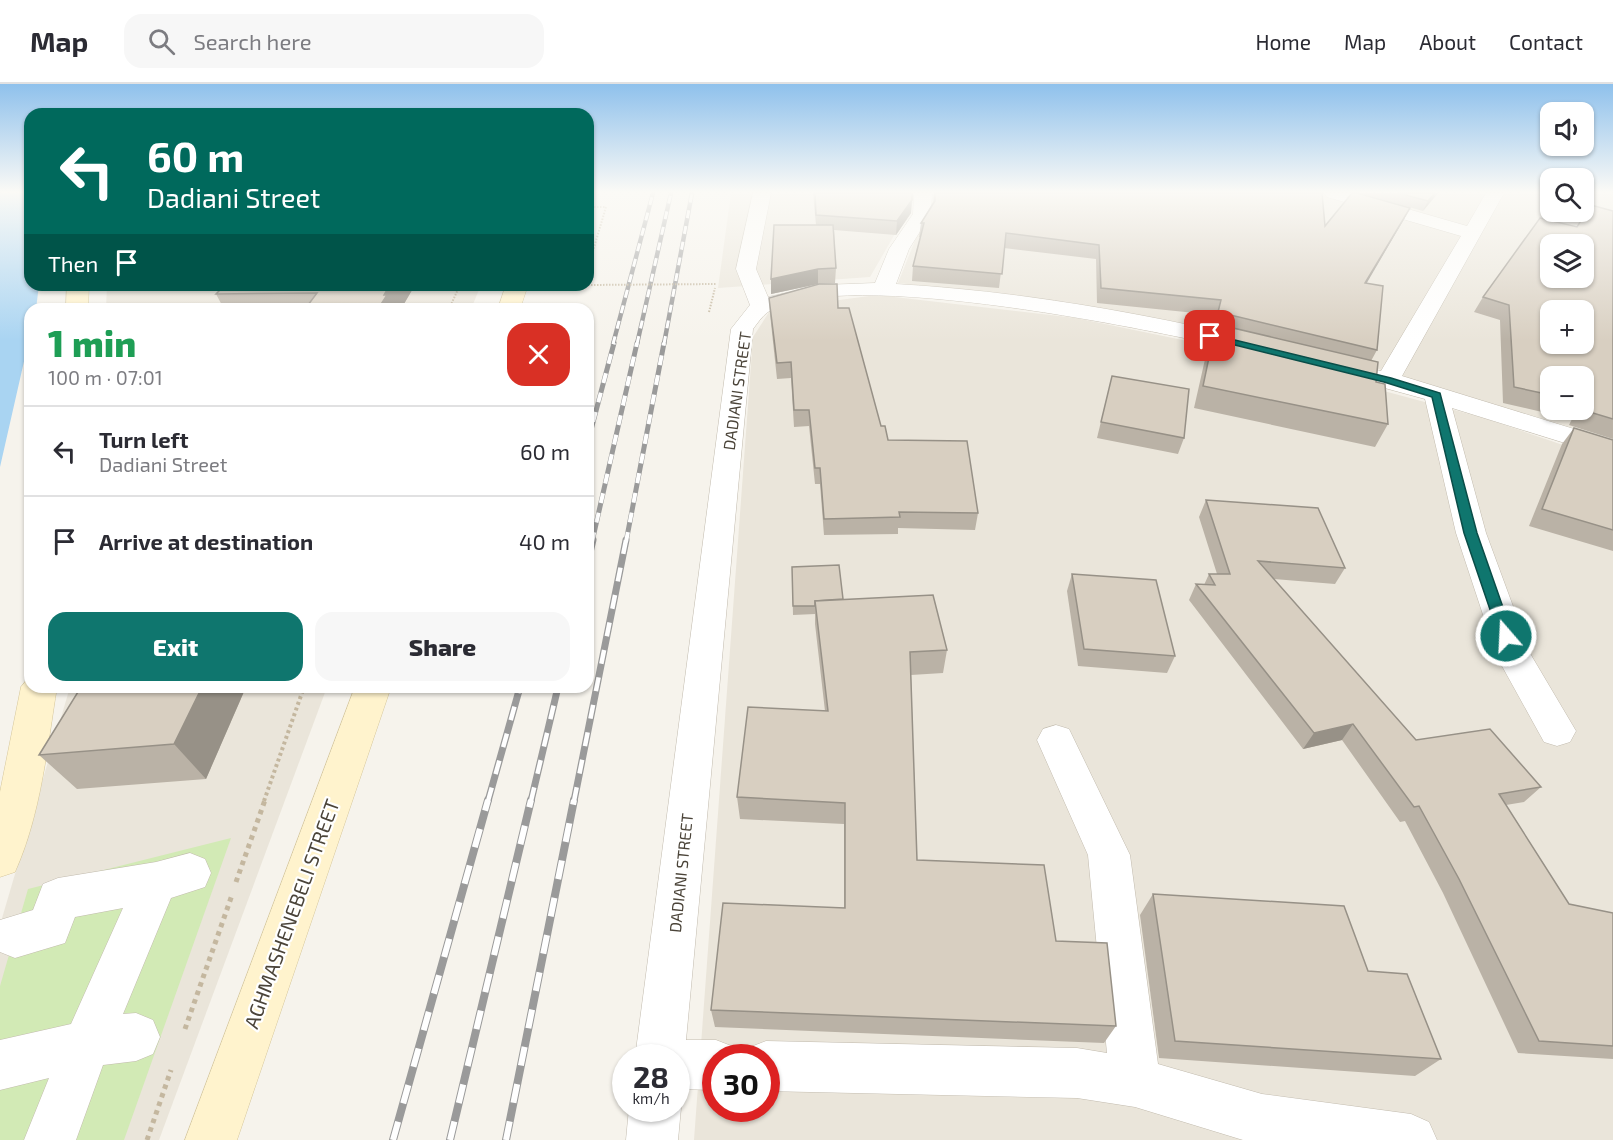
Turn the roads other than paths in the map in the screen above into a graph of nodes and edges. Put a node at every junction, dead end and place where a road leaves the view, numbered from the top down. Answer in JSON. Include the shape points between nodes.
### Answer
{"nodes":[{"id":1,"x":752,"y":242,"type":"edge"},
{"id":2,"x":903,"y":242,"type":"edge"},
{"id":3,"x":1466,"y":242,"type":"edge"},
{"id":4,"x":883,"y":290,"type":"junction"},
{"id":5,"x":761,"y":306,"type":"junction"},
{"id":6,"x":1278,"y":352,"type":"edge"},
{"id":7,"x":1311,"y":361,"type":"edge"},
{"id":8,"x":1388,"y":380,"type":"junction"},
{"id":9,"x":1436,"y":395,"type":"junction"},
{"id":10,"x":1613,"y":450,"type":"edge"},
{"id":11,"x":38,"y":693,"type":"edge"},
{"id":12,"x":371,"y":693,"type":"edge"},
{"id":13,"x":1557,"y":731,"type":"dead end"},
{"id":14,"x":1056,"y":740,"type":"dead end"},
{"id":15,"x":0,"y":858,"type":"edge"},
{"id":16,"x":15,"y":936,"type":"dead end"},
{"id":17,"x":136,"y":1037,"type":"dead end"},
{"id":18,"x":662,"y":1044,"type":"edge"},
{"id":19,"x":86,"y":1045,"type":"junction"},
{"id":20,"x":0,"y":1065,"type":"edge"},
{"id":21,"x":780,"y":1066,"type":"edge"},
{"id":22,"x":1135,"y":1082,"type":"junction"},
{"id":23,"x":654,"y":1122,"type":"edge"},
{"id":24,"x":50,"y":1140,"type":"edge"},
{"id":25,"x":210,"y":1140,"type":"edge"},
{"id":26,"x":652,"y":1140,"type":"edge"},
{"id":27,"x":1411,"y":1140,"type":"edge"}],
"edges":[{"from":1,"to":5,"type":"street","via":[[746,269]]},
{"from":2,"to":4,"type":"street"},
{"from":3,"to":8,"type":"street"},
{"from":4,"to":5,"type":"street","via":[[812,293]]},
{"from":4,"to":6,"type":"street","via":[[936,292],[1095,314]]},
{"from":5,"to":18,"type":"street","name":"DADIANI STREET","via":[[742,329]]},
{"from":7,"to":8,"type":"street"},
{"from":8,"to":9,"type":"street"},
{"from":9,"to":10,"type":"street"},
{"from":9,"to":13,"type":"street","via":[[1471,533],[1514,657]]},
{"from":11,"to":15,"type":"main road","via":[[20,791]]},
{"from":12,"to":25,"type":"main road","name":"AGHMASHENEBELI STREET"},
{"from":14,"to":22,"type":"street","via":[[1109,855]]},
{"from":16,"to":19,"type":"street","via":[[49,928],[58,899],[173,878]]},
{"from":17,"to":19,"type":"street"},
{"from":19,"to":20,"type":"street"},
{"from":19,"to":24,"type":"street"},
{"from":21,"to":22,"type":"street","via":[[1077,1073]]},
{"from":22,"to":27,"type":"street","via":[[1262,1120]]},
{"from":23,"to":26,"type":"street"}]}
